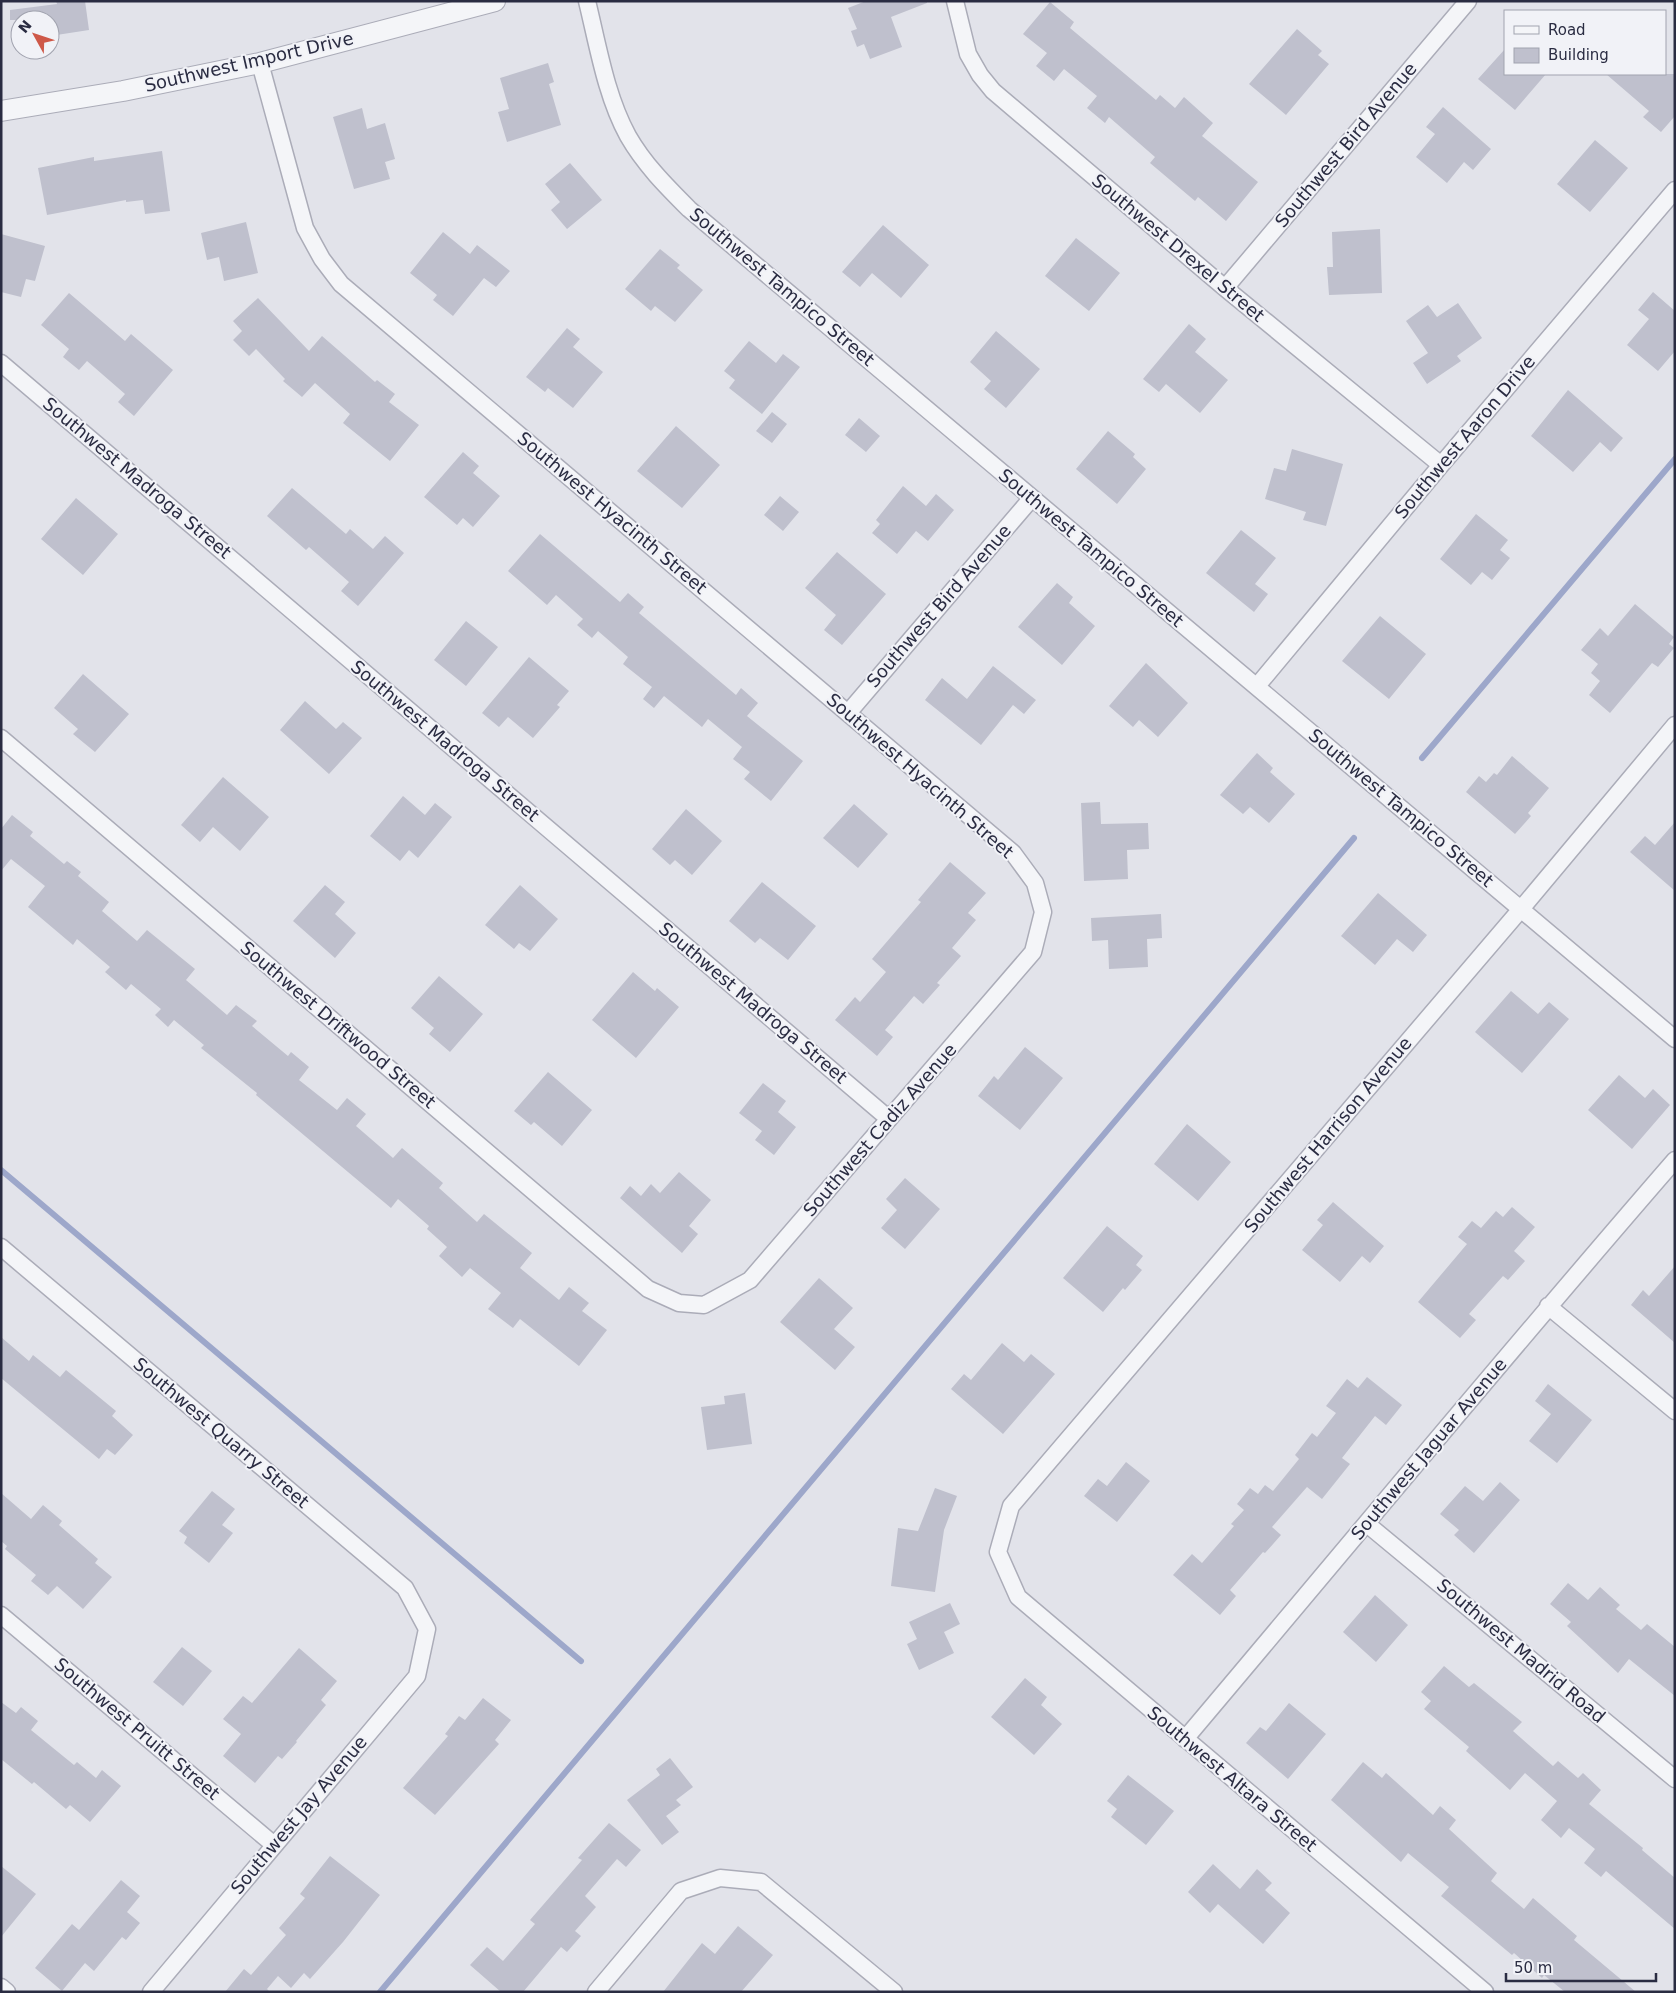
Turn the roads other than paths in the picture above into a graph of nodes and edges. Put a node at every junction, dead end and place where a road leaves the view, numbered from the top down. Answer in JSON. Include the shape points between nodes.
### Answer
{"nodes":[{"id":1,"x":495,"y":1,"type":"edge"},
{"id":2,"x":587,"y":1,"type":"edge"},
{"id":3,"x":955,"y":1,"type":"edge"},
{"id":4,"x":1468,"y":1,"type":"edge"},
{"id":5,"x":260,"y":63,"type":"junction"},
{"id":6,"x":1,"y":111,"type":"edge"},
{"id":7,"x":1675,"y":190,"type":"edge"},
{"id":8,"x":1225,"y":288,"type":"junction"},
{"id":9,"x":1,"y":363,"type":"edge"},
{"id":10,"x":1441,"y":465,"type":"junction"},
{"id":11,"x":1031,"y":499,"type":"junction"},
{"id":12,"x":1257,"y":686,"type":"junction"},
{"id":13,"x":848,"y":713,"type":"junction"},
{"id":14,"x":1675,"y":725,"type":"edge"},
{"id":15,"x":1,"y":738,"type":"edge"},
{"id":16,"x":1521,"y":909,"type":"junction"},
{"id":17,"x":1043,"y":912,"type":"joint"},
{"id":18,"x":1675,"y":1039,"type":"edge"},
{"id":19,"x":889,"y":1119,"type":"junction"},
{"id":20,"x":1675,"y":1160,"type":"edge"},
{"id":21,"x":1,"y":1247,"type":"edge"},
{"id":22,"x":680,"y":1303,"type":"joint"},
{"id":23,"x":1548,"y":1306,"type":"junction"},
{"id":24,"x":1675,"y":1411,"type":"edge"},
{"id":25,"x":1367,"y":1524,"type":"junction"},
{"id":26,"x":998,"y":1552,"type":"joint"},
{"id":27,"x":1,"y":1615,"type":"edge"},
{"id":28,"x":427,"y":1629,"type":"joint"},
{"id":29,"x":1184,"y":1739,"type":"junction"},
{"id":30,"x":1675,"y":1779,"type":"edge"},
{"id":31,"x":273,"y":1844,"type":"junction"},
{"id":32,"x":1,"y":1987,"type":"edge"},
{"id":33,"x":7,"y":1992,"type":"edge"},
{"id":34,"x":151,"y":1992,"type":"edge"},
{"id":35,"x":596,"y":1992,"type":"edge"},
{"id":36,"x":894,"y":1992,"type":"edge"},
{"id":37,"x":1485,"y":1992,"type":"edge"}],
"edges":[{"from":1,"to":5,"type":"street","name":"Southwest Import Drive"},
{"from":2,"to":11,"type":"street","name":"Southwest Tampico Street","via":[[612,97],[627,135],[663,184]]},
{"from":3,"to":8,"type":"street","name":"Southwest Drexel Street","via":[[968,54],[993,92]]},
{"from":4,"to":8,"type":"street","name":"Southwest Bird Avenue"},
{"from":5,"to":6,"type":"street","name":"Southwest Import Drive","via":[[123,91]]},
{"from":5,"to":13,"type":"street","name":"Southwest Hyacinth Street","via":[[306,228],[322,259],[341,284]]},
{"from":7,"to":10,"type":"street","name":"Southwest Aaron Drive"},
{"from":8,"to":10,"type":"street","name":"Southwest Drexel Street"},
{"from":9,"to":19,"type":"street","name":"Southwest Madroga Street"},
{"from":10,"to":12,"type":"street","name":"Southwest Aaron Drive"},
{"from":11,"to":12,"type":"street","name":"Southwest Tampico Street"},
{"from":11,"to":13,"type":"street","name":"Southwest Bird Avenue"},
{"from":12,"to":16,"type":"street","name":"Southwest Tampico Street"},
{"from":13,"to":17,"type":"street","name":"Southwest Hyacinth Street","via":[[1013,853],[1035,883]]},
{"from":14,"to":16,"type":"street","name":"Southwest Harrison Avenue"},
{"from":15,"to":22,"type":"street","name":"Southwest Driftwood Street","via":[[648,1289]]},
{"from":16,"to":18,"type":"street","name":"Southwest Tampico Street"},
{"from":16,"to":26,"type":"street","name":"Southwest Harrison Avenue","via":[[1011,1506]]},
{"from":17,"to":19,"type":"street","name":"Southwest Cadiz Avenue","via":[[1033,952]]},
{"from":19,"to":22,"type":"street","name":"Southwest Cadiz Avenue","via":[[750,1280],[704,1305]]},
{"from":20,"to":23,"type":"street","name":"Southwest Jaguar Avenue"},
{"from":21,"to":28,"type":"street","name":"Southwest Quarry Street","via":[[405,1588]]},
{"from":23,"to":24,"type":"street"},
{"from":23,"to":25,"type":"street","name":"Southwest Jaguar Avenue"},
{"from":25,"to":29,"type":"street","name":"Southwest Jaguar Avenue"},
{"from":25,"to":30,"type":"street","name":"Southwest Madrid Road"},
{"from":26,"to":29,"type":"street","name":"Southwest Altara Street","via":[[1018,1597]]},
{"from":27,"to":31,"type":"street","name":"Southwest Pruitt Street"},
{"from":28,"to":31,"type":"street","name":"Southwest Jay Avenue","via":[[416,1676]]},
{"from":29,"to":37,"type":"street","name":"Southwest Altara Street"},
{"from":31,"to":34,"type":"street","name":"Southwest Jay Avenue"},
{"from":32,"to":33,"type":"street"},
{"from":35,"to":36,"type":"street","via":[[681,1891],[720,1878],[760,1882]]}]}
